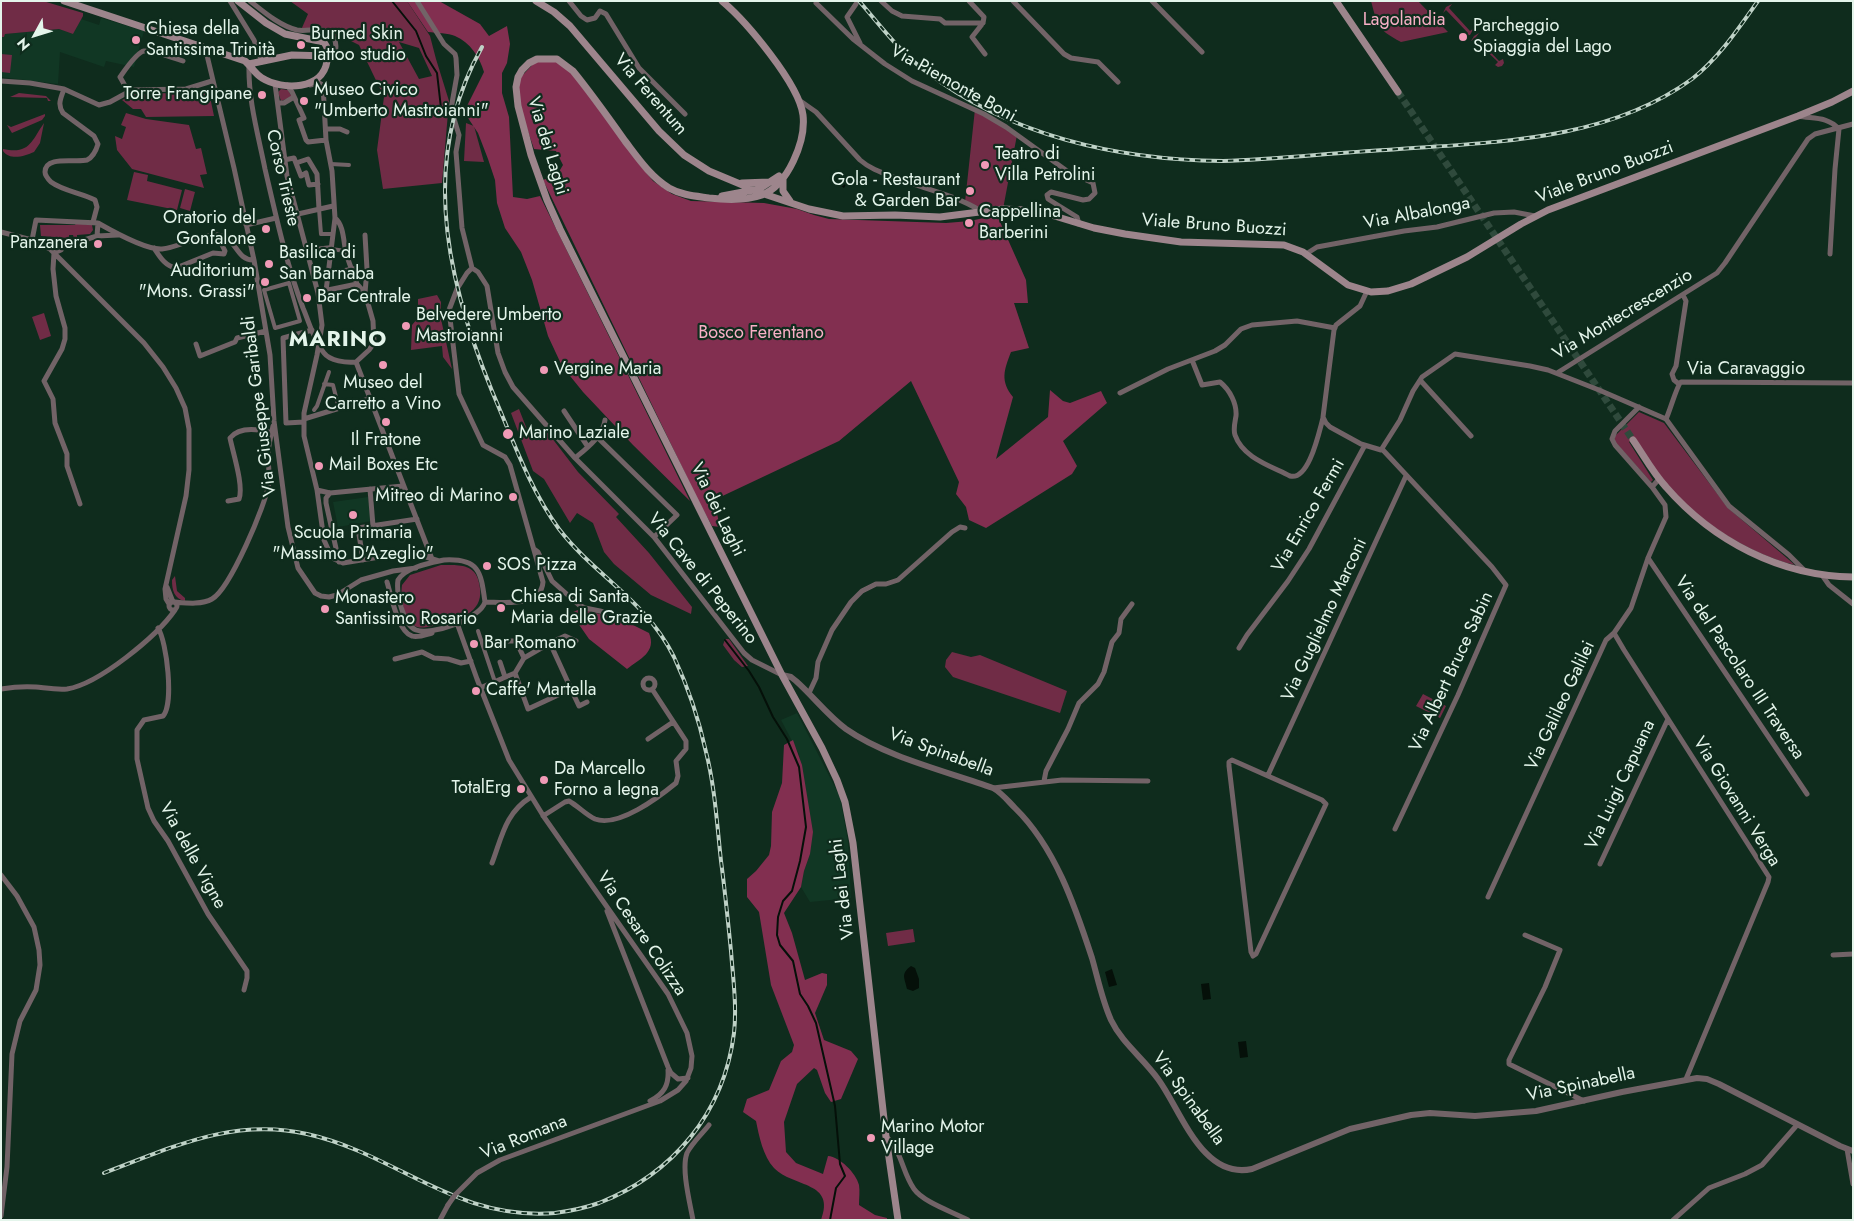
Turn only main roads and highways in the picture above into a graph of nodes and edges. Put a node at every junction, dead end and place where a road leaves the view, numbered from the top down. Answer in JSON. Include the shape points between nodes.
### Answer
{"nodes":[{"id":1,"x":64,"y":1,"type":"edge"},
{"id":2,"x":238,"y":1,"type":"edge"},
{"id":3,"x":536,"y":1,"type":"edge"},
{"id":4,"x":722,"y":1,"type":"edge"},
{"id":5,"x":1336,"y":1,"type":"edge"},
{"id":6,"x":328,"y":56,"type":"junction"},
{"id":7,"x":249,"y":64,"type":"junction"},
{"id":8,"x":1853,"y":91,"type":"edge"},
{"id":9,"x":1398,"y":92,"type":"tunnel mouth"},
{"id":10,"x":784,"y":174,"type":"junction"},
{"id":11,"x":726,"y":178,"type":"junction"},
{"id":12,"x":774,"y":180,"type":"junction"},
{"id":13,"x":738,"y":183,"type":"junction"},
{"id":14,"x":754,"y":190,"type":"junction"},
{"id":15,"x":764,"y":194,"type":"junction"},
{"id":16,"x":728,"y":195,"type":"junction"},
{"id":17,"x":708,"y":198,"type":"junction"},
{"id":18,"x":746,"y":199,"type":"junction"},
{"id":19,"x":792,"y":203,"type":"junction"},
{"id":20,"x":1633,"y":440,"type":"tunnel mouth"},
{"id":21,"x":1853,"y":577,"type":"edge"},
{"id":22,"x":898,"y":1220,"type":"edge"}],
"edges":[{"from":1,"to":7,"type":"main road"},
{"from":2,"to":6,"type":"main road","via":[[285,34],[323,41],[328,47]]},
{"from":3,"to":11,"type":"main road","name":"Via Ferentum","via":[[570,26],[674,146],[696,164]]},
{"from":4,"to":10,"type":"main road","name":"Via dei Laghi","via":[[756,38],[785,76],[798,100],[803,118],[801,139]]},
{"from":5,"to":9,"type":"main road"},
{"from":6,"to":7,"type":"main road","via":[[292,55]]},
{"from":6,"to":7,"type":"main road","via":[[325,71],[317,80],[288,87],[259,76]]},
{"from":8,"to":19,"type":"main road","name":"Viale Bruno Buozzi","via":[[1798,116],[1535,216],[1467,257],[1411,284],[1388,291],[1367,291],[1348,285],[1306,254],[1281,244],[1180,242],[1125,234],[1024,210],[1003,209],[940,217],[844,216],[825,214]]},
{"from":10,"to":12,"type":"main road","name":"Via dei Laghi"},
{"from":10,"to":15,"type":"main road","name":"Via dei Laghi"},
{"from":10,"to":19,"type":"main road","via":[[783,191]]},
{"from":11,"to":13,"type":"main road","name":"Via Ferentum"},
{"from":11,"to":16,"type":"main road","via":[[732,185]]},
{"from":12,"to":13,"type":"main road"},
{"from":12,"to":14,"type":"main road","name":"Via dei Laghi"},
{"from":13,"to":14,"type":"main road","name":"Via Ferentum"},
{"from":14,"to":15,"type":"main road","name":"Via Ferentum"},
{"from":14,"to":16,"type":"main road","name":"Via dei Laghi"},
{"from":15,"to":18,"type":"main road","name":"Via dei Laghi"},
{"from":15,"to":19,"type":"main road","name":"Via Ferentum"},
{"from":16,"to":17,"type":"main road","name":"Via dei Laghi"},
{"from":17,"to":18,"type":"main road","name":"Via dei Laghi"},
{"from":17,"to":22,"type":"main road","name":"Via dei Laghi","via":[[675,191],[653,176],[576,74],[564,63],[540,58],[522,70],[516,87],[518,106],[553,214],[782,675],[832,768],[847,809]]},
{"from":18,"to":19,"type":"main road"},
{"from":20,"to":21,"type":"main road","via":[[1659,479],[1713,530],[1770,562],[1822,575]]}]}
